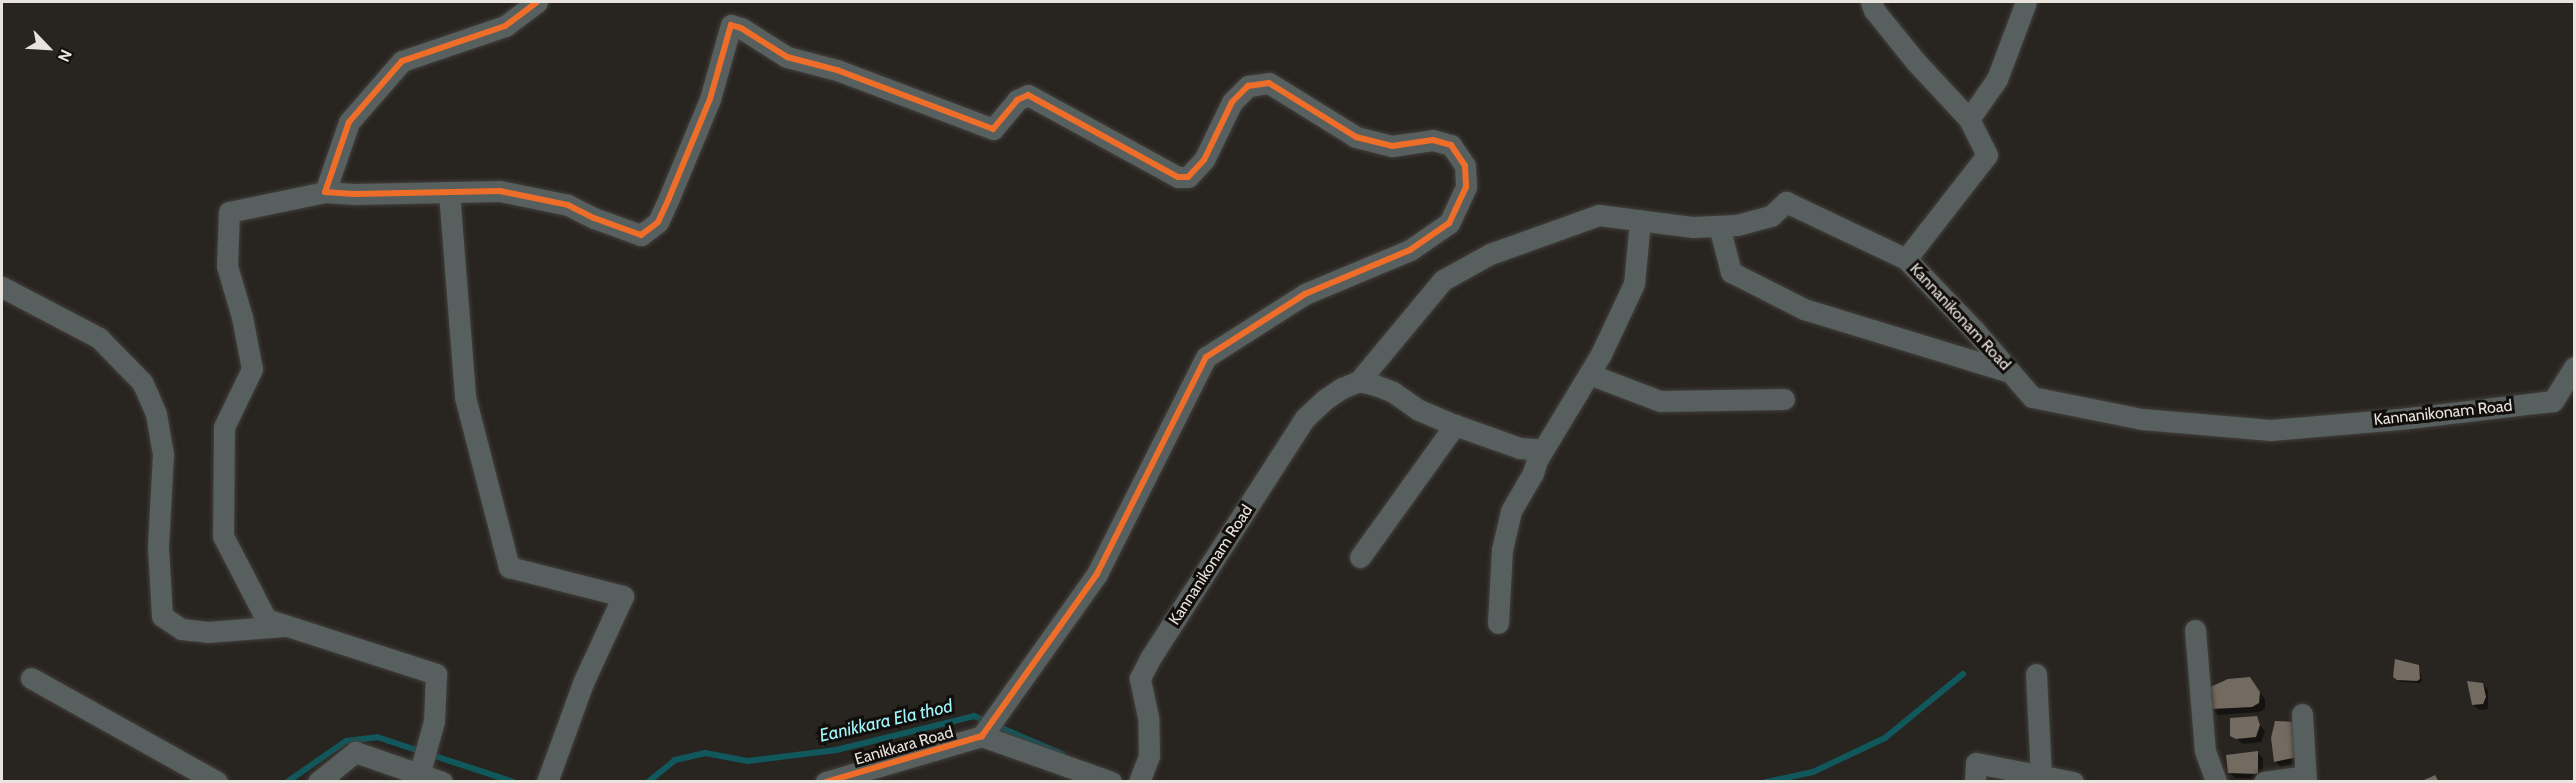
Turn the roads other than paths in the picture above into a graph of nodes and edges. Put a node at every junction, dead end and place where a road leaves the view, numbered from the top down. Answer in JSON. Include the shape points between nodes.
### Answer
{"nodes":[{"id":1,"x":537,"y":2,"type":"edge"},
{"id":2,"x":1871,"y":2,"type":"edge"},
{"id":3,"x":2026,"y":2,"type":"edge"},
{"id":4,"x":1969,"y":120,"type":"junction"},
{"id":5,"x":326,"y":192,"type":"junction"},
{"id":6,"x":449,"y":192,"type":"junction"},
{"id":7,"x":1640,"y":220,"type":"junction"},
{"id":8,"x":1719,"y":226,"type":"junction"},
{"id":9,"x":1906,"y":259,"type":"junction"},
{"id":10,"x":2,"y":287,"type":"edge"},
{"id":11,"x":2574,"y":367,"type":"edge"},
{"id":12,"x":2010,"y":372,"type":"junction"},
{"id":13,"x":1589,"y":374,"type":"junction"},
{"id":14,"x":1359,"y":381,"type":"junction"},
{"id":15,"x":1784,"y":399,"type":"dead end"},
{"id":16,"x":1455,"y":424,"type":"junction"},
{"id":17,"x":1537,"y":460,"type":"junction"},
{"id":18,"x":1360,"y":557,"type":"dead end"},
{"id":19,"x":1498,"y":622,"type":"dead end"},
{"id":20,"x":287,"y":625,"type":"junction"},
{"id":21,"x":2195,"y":630,"type":"dead end"},
{"id":22,"x":2036,"y":674,"type":"dead end"},
{"id":23,"x":31,"y":678,"type":"dead end"},
{"id":24,"x":2302,"y":714,"type":"dead end"},
{"id":25,"x":988,"y":728,"type":"junction"},
{"id":26,"x":424,"y":758,"type":"junction"},
{"id":27,"x":2041,"y":776,"type":"junction"},
{"id":28,"x":2305,"y":779,"type":"edge"},
{"id":29,"x":1139,"y":781,"type":"edge"},
{"id":30,"x":217,"y":782,"type":"edge"},
{"id":31,"x":318,"y":782,"type":"edge"},
{"id":32,"x":442,"y":782,"type":"edge"},
{"id":33,"x":547,"y":782,"type":"edge"},
{"id":34,"x":826,"y":782,"type":"edge"},
{"id":35,"x":1111,"y":782,"type":"edge"},
{"id":36,"x":1975,"y":782,"type":"edge"},
{"id":37,"x":2073,"y":782,"type":"edge"},
{"id":38,"x":2216,"y":782,"type":"edge"},
{"id":39,"x":2264,"y":782,"type":"edge"}],
"edges":[{"from":1,"to":5,"type":"street","via":[[506,26],[402,61],[349,122]]},
{"from":2,"to":4,"type":"street","via":[[1909,53]]},
{"from":3,"to":4,"type":"street","via":[[1997,79]]},
{"from":4,"to":9,"type":"street","via":[[1988,155]]},
{"from":5,"to":6,"type":"street"},
{"from":5,"to":20,"type":"street","via":[[229,212],[227,266],[252,369],[224,427],[224,537],[266,619]]},
{"from":6,"to":25,"type":"street","via":[[500,191],[568,205],[641,235],[658,222],[669,198],[710,99],[731,25],[787,57],[837,70],[993,129],[1017,100],[1028,95],[1179,177],[1188,177],[1203,160],[1232,102],[1248,86],[1269,83],[1356,137],[1392,146],[1433,140],[1451,145],[1466,166],[1466,187],[1449,224],[1410,250],[1305,294],[1206,357],[1097,574]]},
{"from":6,"to":33,"type":"street","via":[[465,398],[509,567],[623,596],[583,683]]},
{"from":7,"to":8,"type":"street","name":"Kannanikonam Road"},
{"from":7,"to":13,"type":"street","via":[[1634,284]]},
{"from":7,"to":14,"type":"street","name":"Kannanikonam Road","via":[[1599,215],[1526,240],[1456,272],[1443,280]]},
{"from":8,"to":9,"type":"street","name":"Kannanikonam Road","via":[[1759,221],[1786,202]]},
{"from":8,"to":12,"type":"street","via":[[1731,272],[1804,309]]},
{"from":9,"to":12,"type":"street","name":"Kannanikonam Road"},
{"from":10,"to":20,"type":"street","via":[[99,338],[142,382],[156,414],[164,454],[158,547],[162,616],[181,629],[208,632]]},
{"from":11,"to":12,"type":"street","name":"Kannanikonam Road","via":[[2553,401],[2271,430],[2142,419],[2032,397]]},
{"from":13,"to":15,"type":"street","via":[[1660,400]]},
{"from":13,"to":17,"type":"street"},
{"from":14,"to":16,"type":"street","via":[[1393,392],[1419,410]]},
{"from":14,"to":29,"type":"street","name":"Kannanikonam Road","via":[[1324,400],[1305,418],[1149,660],[1140,678],[1148,717],[1149,756]]},
{"from":16,"to":17,"type":"street","via":[[1520,448],[1535,449]]},
{"from":16,"to":18,"type":"street"},
{"from":17,"to":19,"type":"street","via":[[1511,511],[1502,549]]},
{"from":20,"to":26,"type":"street","via":[[436,674],[434,721]]},
{"from":21,"to":38,"type":"street","via":[[2205,751]]},
{"from":22,"to":27,"type":"street"},
{"from":23,"to":30,"type":"street"},
{"from":24,"to":28,"type":"street"},
{"from":25,"to":34,"type":"street","name":"Eanikkara Road"},
{"from":25,"to":35,"type":"street","via":[[1012,745]]},
{"from":26,"to":31,"type":"street","via":[[355,752]]},
{"from":26,"to":32,"type":"street"},
{"from":27,"to":36,"type":"street","via":[[1976,763]]},
{"from":27,"to":37,"type":"street"},
{"from":28,"to":39,"type":"street"}]}
